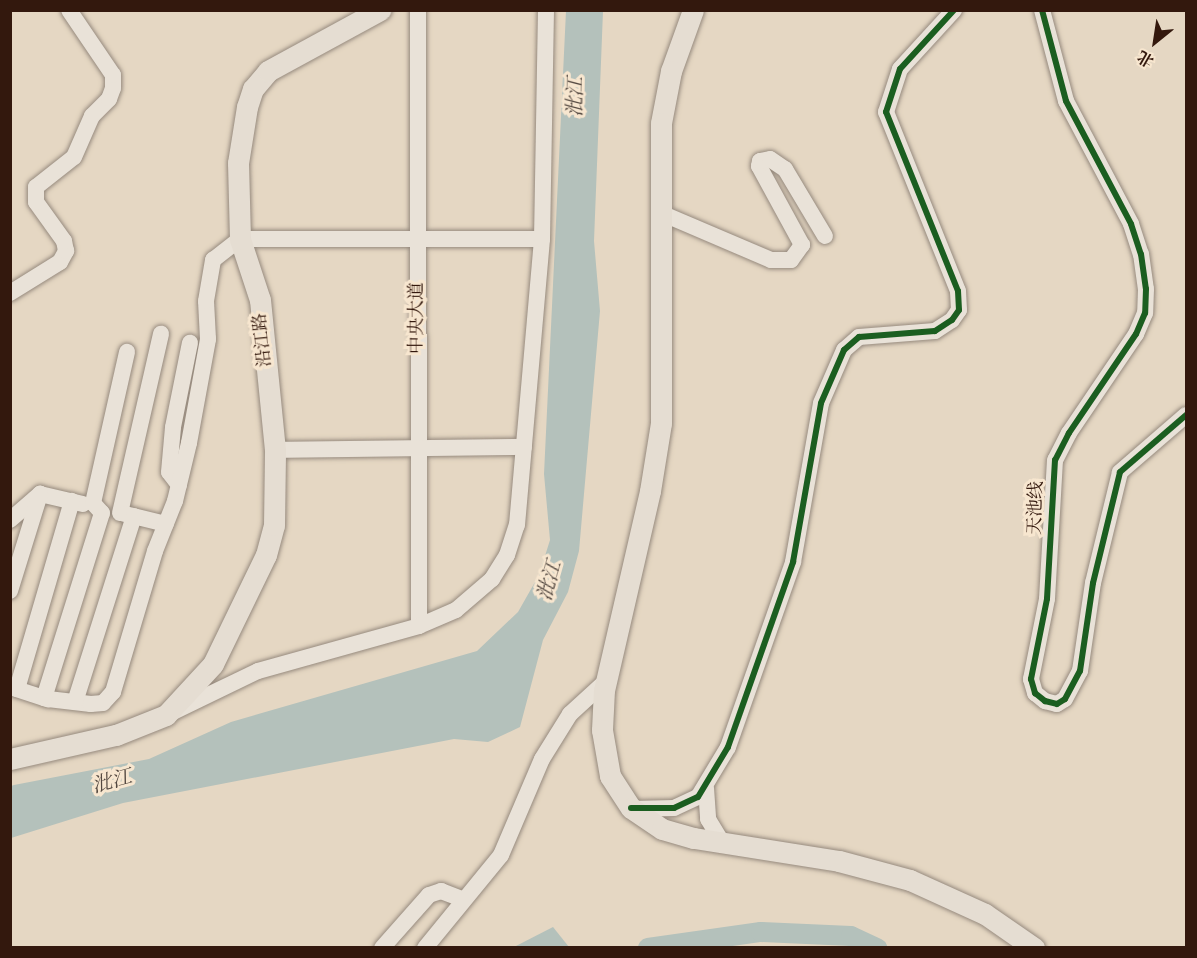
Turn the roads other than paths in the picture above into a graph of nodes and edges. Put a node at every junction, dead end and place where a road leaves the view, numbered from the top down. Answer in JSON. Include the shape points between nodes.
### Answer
{"nodes":[{"id":1,"x":69,"y":10,"type":"edge"},
{"id":2,"x":380,"y":10,"type":"edge"},
{"id":3,"x":418,"y":10,"type":"edge"},
{"id":4,"x":546,"y":10,"type":"edge"},
{"id":5,"x":693,"y":10,"type":"edge"},
{"id":6,"x":954,"y":10,"type":"edge"},
{"id":7,"x":1042,"y":10,"type":"edge"},
{"id":8,"x":660,"y":213,"type":"junction"},
{"id":9,"x":825,"y":236,"type":"dead end"},
{"id":10,"x":240,"y":239,"type":"junction"},
{"id":11,"x":418,"y":239,"type":"junction"},
{"id":12,"x":542,"y":240,"type":"junction"},
{"id":13,"x":10,"y":293,"type":"edge"},
{"id":14,"x":161,"y":334,"type":"dead end"},
{"id":15,"x":190,"y":343,"type":"dead end"},
{"id":16,"x":127,"y":352,"type":"dead end"},
{"id":17,"x":1186,"y":415,"type":"edge"},
{"id":18,"x":524,"y":447,"type":"junction"},
{"id":19,"x":419,"y":448,"type":"junction"},
{"id":20,"x":275,"y":450,"type":"junction"},
{"id":21,"x":179,"y":485,"type":"junction"},
{"id":22,"x":40,"y":494,"type":"junction"},
{"id":23,"x":72,"y":501,"type":"junction"},
{"id":24,"x":98,"y":507,"type":"junction"},
{"id":25,"x":127,"y":514,"type":"junction"},
{"id":26,"x":10,"y":520,"type":"edge"},
{"id":27,"x":166,"y":524,"type":"junction"},
{"id":28,"x":10,"y":591,"type":"edge"},
{"id":29,"x":419,"y":626,"type":"junction"},
{"id":30,"x":213,"y":664,"type":"junction"},
{"id":31,"x":606,"y":681,"type":"junction"},
{"id":32,"x":14,"y":688,"type":"edge"},
{"id":33,"x":221,"y":689,"type":"junction"},
{"id":34,"x":44,"y":698,"type":"junction"},
{"id":35,"x":75,"y":702,"type":"junction"},
{"id":36,"x":166,"y":715,"type":"junction"},
{"id":37,"x":10,"y":759,"type":"edge"},
{"id":38,"x":706,"y":788,"type":"junction"},
{"id":39,"x":631,"y":808,"type":"junction"},
{"id":40,"x":722,"y":842,"type":"junction"},
{"id":41,"x":462,"y":899,"type":"junction"},
{"id":42,"x":382,"y":948,"type":"edge"},
{"id":43,"x":425,"y":948,"type":"edge"},
{"id":44,"x":1034,"y":948,"type":"edge"}],
"edges":[{"from":1,"to":13,"type":"street","via":[[113,75],[109,99],[92,116],[74,157],[36,187],[36,202],[64,241],[66,251],[45,274]]},
{"from":2,"to":10,"type":"main road","name":"沿江路","via":[[268,71],[253,89],[238,163]]},
{"from":3,"to":11,"type":"street","name":"中央大道"},
{"from":4,"to":12,"type":"street"},
{"from":5,"to":8,"type":"main road","via":[[665,96],[659,150]]},
{"from":6,"to":38,"type":"street","via":[[900,69],[886,112],[958,291],[959,310],[935,332],[859,337],[837,361],[820,403],[793,562],[728,747]]},
{"from":7,"to":17,"type":"street","name":"天池线","via":[[1066,101],[1131,224],[1146,289],[1145,313],[1136,334],[1055,460],[1047,599],[1031,679],[1035,693],[1045,701],[1058,704],[1065,699],[1080,671],[1093,583],[1120,472]]},
{"from":8,"to":9,"type":"street","via":[[771,260],[791,260],[802,245],[759,166],[760,161],[770,159],[785,169]]},
{"from":8,"to":31,"type":"main road","via":[[660,432]]},
{"from":10,"to":11,"type":"street"},
{"from":10,"to":20,"type":"main road","name":"沿江路","via":[[260,300]]},
{"from":10,"to":21,"type":"street","via":[[213,260],[206,301],[208,339]]},
{"from":11,"to":12,"type":"street"},
{"from":11,"to":19,"type":"street","name":"中央大道"},
{"from":12,"to":18,"type":"street"},
{"from":14,"to":25,"type":"street"},
{"from":15,"to":21,"type":"street","via":[[173,427],[169,472]]},
{"from":16,"to":24,"type":"street","via":[[93,503]]},
{"from":18,"to":19,"type":"street"},
{"from":18,"to":29,"type":"street","via":[[518,525],[499,569],[470,601]]},
{"from":19,"to":20,"type":"street"},
{"from":19,"to":29,"type":"street","name":"中央大道"},
{"from":20,"to":30,"type":"main road","name":"沿江路","via":[[274,525],[266,555]]},
{"from":21,"to":27,"type":"street"},
{"from":22,"to":23,"type":"street"},
{"from":22,"to":26,"type":"street"},
{"from":22,"to":28,"type":"street"},
{"from":23,"to":24,"type":"street"},
{"from":23,"to":32,"type":"street"},
{"from":24,"to":25,"type":"street"},
{"from":24,"to":34,"type":"street","via":[[102,513]]},
{"from":25,"to":27,"type":"street"},
{"from":25,"to":35,"type":"street"},
{"from":27,"to":35,"type":"street","via":[[113,692],[103,703]]},
{"from":29,"to":33,"type":"street","via":[[258,670]]},
{"from":30,"to":33,"type":"street"},
{"from":30,"to":36,"type":"main road","name":"沿江路"},
{"from":31,"to":39,"type":"main road","via":[[602,730],[606,763],[615,788]]},
{"from":31,"to":41,"type":"street","via":[[570,714],[542,759],[501,855]]},
{"from":32,"to":34,"type":"street"},
{"from":33,"to":36,"type":"street"},
{"from":34,"to":35,"type":"street"},
{"from":36,"to":37,"type":"main road","via":[[116,735]]},
{"from":38,"to":39,"type":"street","via":[[681,807]]},
{"from":38,"to":40,"type":"street","via":[[708,819]]},
{"from":39,"to":40,"type":"main road","via":[[662,829]]},
{"from":40,"to":44,"type":"main road","via":[[839,861],[910,880],[985,914]]},
{"from":41,"to":42,"type":"street","via":[[441,891],[429,895]]},
{"from":41,"to":43,"type":"street"}]}
